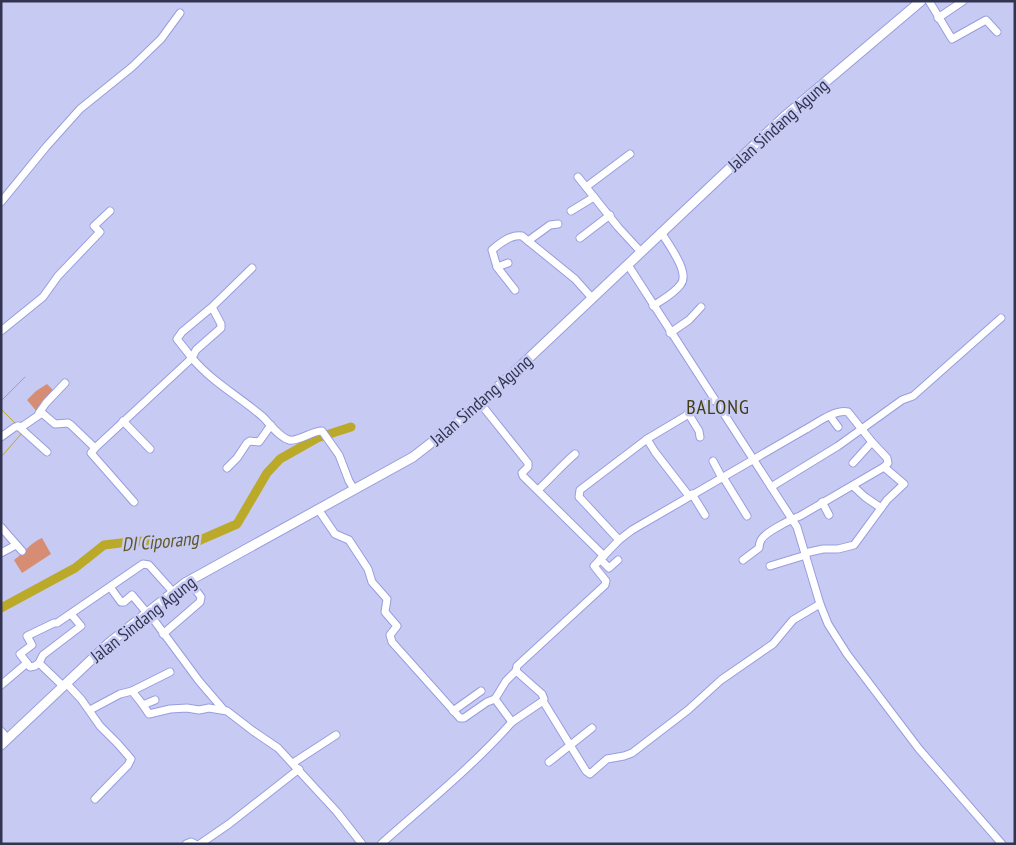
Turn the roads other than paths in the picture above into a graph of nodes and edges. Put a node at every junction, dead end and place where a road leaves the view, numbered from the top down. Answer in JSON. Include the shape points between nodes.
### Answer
{"nodes":[{"id":1,"x":921,"y":1,"type":"edge"},
{"id":2,"x":929,"y":1,"type":"edge"},
{"id":3,"x":963,"y":1,"type":"edge"},
{"id":4,"x":180,"y":13,"type":"dead end"},
{"id":5,"x":938,"y":18,"type":"junction"},
{"id":6,"x":997,"y":32,"type":"dead end"},
{"id":7,"x":630,"y":154,"type":"dead end"},
{"id":8,"x":578,"y":177,"type":"dead end"},
{"id":9,"x":586,"y":187,"type":"junction"},
{"id":10,"x":594,"y":197,"type":"junction"},
{"id":11,"x":1,"y":202,"type":"edge"},
{"id":12,"x":110,"y":210,"type":"dead end"},
{"id":13,"x":571,"y":211,"type":"dead end"},
{"id":14,"x":610,"y":215,"type":"junction"},
{"id":15,"x":558,"y":224,"type":"dead end"},
{"id":16,"x":661,"y":232,"type":"junction"},
{"id":17,"x":580,"y":238,"type":"dead end"},
{"id":18,"x":528,"y":241,"type":"junction"},
{"id":19,"x":640,"y":252,"type":"junction"},
{"id":20,"x":508,"y":263,"type":"dead end"},
{"id":21,"x":628,"y":265,"type":"junction"},
{"id":22,"x":497,"y":267,"type":"junction"},
{"id":23,"x":252,"y":268,"type":"dead end"},
{"id":24,"x":515,"y":290,"type":"dead end"},
{"id":25,"x":592,"y":298,"type":"junction"},
{"id":26,"x":653,"y":306,"type":"junction"},
{"id":27,"x":701,"y":307,"type":"dead end"},
{"id":28,"x":212,"y":308,"type":"junction"},
{"id":29,"x":1001,"y":318,"type":"dead end"},
{"id":30,"x":1,"y":331,"type":"edge"},
{"id":31,"x":670,"y":333,"type":"junction"},
{"id":32,"x":192,"y":358,"type":"junction"},
{"id":33,"x":65,"y":383,"type":"dead end"},
{"id":34,"x":714,"y":399,"type":"junction"},
{"id":35,"x":480,"y":403,"type":"junction"},
{"id":36,"x":39,"y":413,"type":"junction"},
{"id":37,"x":688,"y":414,"type":"junction"},
{"id":38,"x":830,"y":416,"type":"junction"},
{"id":39,"x":123,"y":421,"type":"junction"},
{"id":40,"x":271,"y":425,"type":"junction"},
{"id":41,"x":18,"y":426,"type":"junction"},
{"id":42,"x":838,"y":427,"type":"dead end"},
{"id":43,"x":862,"y":430,"type":"junction"},
{"id":44,"x":1,"y":437,"type":"edge"},
{"id":45,"x":700,"y":437,"type":"dead end"},
{"id":46,"x":647,"y":439,"type":"junction"},
{"id":47,"x":872,"y":442,"type":"junction"},
{"id":48,"x":95,"y":448,"type":"junction"},
{"id":49,"x":150,"y":449,"type":"dead end"},
{"id":50,"x":47,"y":452,"type":"dead end"},
{"id":51,"x":575,"y":454,"type":"dead end"},
{"id":52,"x":713,"y":460,"type":"dead end"},
{"id":53,"x":754,"y":460,"type":"junction"},
{"id":54,"x":853,"y":463,"type":"dead end"},
{"id":55,"x":884,"y":467,"type":"junction"},
{"id":56,"x":227,"y":468,"type":"dead end"},
{"id":57,"x":722,"y":478,"type":"junction"},
{"id":58,"x":853,"y":486,"type":"junction"},
{"id":59,"x":771,"y":488,"type":"junction"},
{"id":60,"x":354,"y":489,"type":"junction"},
{"id":61,"x":538,"y":490,"type":"junction"},
{"id":62,"x":690,"y":495,"type":"junction"},
{"id":63,"x":134,"y":502,"type":"dead end"},
{"id":64,"x":822,"y":502,"type":"junction"},
{"id":65,"x":881,"y":508,"type":"junction"},
{"id":66,"x":318,"y":509,"type":"junction"},
{"id":67,"x":706,"y":515,"type":"dead end"},
{"id":68,"x":829,"y":515,"type":"dead end"},
{"id":69,"x":747,"y":516,"type":"dead end"},
{"id":70,"x":792,"y":519,"type":"junction"},
{"id":71,"x":1,"y":527,"type":"edge"},
{"id":72,"x":619,"y":540,"type":"junction"},
{"id":73,"x":16,"y":545,"type":"junction"},
{"id":74,"x":22,"y":551,"type":"dead end"},
{"id":75,"x":1,"y":553,"type":"edge"},
{"id":76,"x":806,"y":554,"type":"junction"},
{"id":77,"x":602,"y":557,"type":"junction"},
{"id":78,"x":618,"y":560,"type":"dead end"},
{"id":79,"x":743,"y":560,"type":"dead end"},
{"id":80,"x":770,"y":566,"type":"dead end"},
{"id":81,"x":189,"y":581,"type":"junction"},
{"id":82,"x":110,"y":587,"type":"junction"},
{"id":83,"x":174,"y":592,"type":"junction"},
{"id":84,"x":820,"y":604,"type":"junction"},
{"id":85,"x":147,"y":613,"type":"junction"},
{"id":86,"x":71,"y":614,"type":"junction"},
{"id":87,"x":163,"y":634,"type":"junction"},
{"id":88,"x":40,"y":663,"type":"junction"},
{"id":89,"x":27,"y":664,"type":"junction"},
{"id":90,"x":516,"y":671,"type":"junction"},
{"id":91,"x":170,"y":672,"type":"dead end"},
{"id":92,"x":1,"y":685,"type":"edge"},
{"id":93,"x":64,"y":685,"type":"junction"},
{"id":94,"x":132,"y":691,"type":"junction"},
{"id":95,"x":482,"y":691,"type":"dead end"},
{"id":96,"x":495,"y":699,"type":"junction"},
{"id":97,"x":155,"y":700,"type":"dead end"},
{"id":98,"x":543,"y":701,"type":"junction"},
{"id":99,"x":143,"y":705,"type":"junction"},
{"id":100,"x":223,"y":709,"type":"junction"},
{"id":101,"x":90,"y":710,"type":"junction"},
{"id":102,"x":453,"y":711,"type":"junction"},
{"id":103,"x":512,"y":722,"type":"junction"},
{"id":104,"x":592,"y":728,"type":"dead end"},
{"id":105,"x":1,"y":731,"type":"edge"},
{"id":106,"x":336,"y":735,"type":"dead end"},
{"id":107,"x":4,"y":742,"type":"edge"},
{"id":108,"x":570,"y":745,"type":"junction"},
{"id":109,"x":549,"y":762,"type":"dead end"},
{"id":110,"x":293,"y":763,"type":"junction"},
{"id":111,"x":299,"y":769,"type":"junction"},
{"id":112,"x":95,"y":799,"type":"dead end"},
{"id":113,"x":361,"y":842,"type":"edge"},
{"id":114,"x":186,"y":844,"type":"edge"},
{"id":115,"x":195,"y":844,"type":"edge"},
{"id":116,"x":200,"y":844,"type":"edge"},
{"id":117,"x":352,"y":844,"type":"edge"},
{"id":118,"x":381,"y":844,"type":"edge"},
{"id":119,"x":1002,"y":844,"type":"edge"}],
"edges":[{"from":1,"to":16,"type":"main road","name":"Jalan Sindang Agung","via":[[784,117]]},
{"from":2,"to":5,"type":"street"},
{"from":3,"to":5,"type":"street"},
{"from":4,"to":11,"type":"street","via":[[161,39],[132,67],[80,109]]},
{"from":5,"to":6,"type":"street","via":[[952,39],[986,20]]},
{"from":7,"to":9,"type":"street"},
{"from":8,"to":9,"type":"street"},
{"from":9,"to":10,"type":"street"},
{"from":10,"to":13,"type":"street"},
{"from":10,"to":14,"type":"street"},
{"from":12,"to":30,"type":"street","via":[[94,226],[100,232],[58,276],[43,297]]},
{"from":14,"to":17,"type":"street"},
{"from":14,"to":19,"type":"street"},
{"from":15,"to":18,"type":"street","via":[[550,225]]},
{"from":16,"to":19,"type":"main road","name":"Jalan Sindang Agung"},
{"from":16,"to":26,"type":"street","via":[[684,275],[678,288]]},
{"from":18,"to":22,"type":"street","via":[[522,236],[515,236],[501,242],[492,250]]},
{"from":18,"to":25,"type":"street"},
{"from":19,"to":21,"type":"main road","name":"Jalan Sindang Agung"},
{"from":20,"to":22,"type":"street"},
{"from":21,"to":25,"type":"main road","name":"Jalan Sindang Agung"},
{"from":21,"to":26,"type":"street"},
{"from":22,"to":24,"type":"street"},
{"from":23,"to":28,"type":"street"},
{"from":25,"to":35,"type":"main road","name":"Jalan Sindang Agung"},
{"from":26,"to":31,"type":"street"},
{"from":27,"to":31,"type":"street","via":[[690,320]]},
{"from":28,"to":32,"type":"street","via":[[221,328],[196,350]]},
{"from":28,"to":32,"type":"street","via":[[177,339]]},
{"from":29,"to":43,"type":"street","via":[[913,396],[902,400]]},
{"from":31,"to":34,"type":"street"},
{"from":32,"to":39,"type":"street"},
{"from":32,"to":40,"type":"street","via":[[208,375]]},
{"from":33,"to":36,"type":"street"},
{"from":34,"to":37,"type":"street"},
{"from":34,"to":53,"type":"street"},
{"from":35,"to":60,"type":"main road","name":"Jalan Sindang Agung","via":[[421,451]]},
{"from":35,"to":61,"type":"street","via":[[528,463],[522,474]]},
{"from":36,"to":41,"type":"street","via":[[27,424]]},
{"from":36,"to":48,"type":"street","via":[[55,424],[68,423]]},
{"from":37,"to":45,"type":"street"},
{"from":37,"to":46,"type":"street"},
{"from":38,"to":42,"type":"street"},
{"from":38,"to":43,"type":"street","via":[[847,411]]},
{"from":38,"to":53,"type":"street"},
{"from":39,"to":48,"type":"street"},
{"from":39,"to":49,"type":"street"},
{"from":40,"to":56,"type":"street","via":[[259,442],[247,442]]},
{"from":40,"to":60,"type":"street","via":[[290,440],[322,431],[340,455],[348,481]]},
{"from":41,"to":44,"type":"street"},
{"from":41,"to":50,"type":"street"},
{"from":43,"to":47,"type":"street"},
{"from":43,"to":59,"type":"street"},
{"from":46,"to":62,"type":"street"},
{"from":46,"to":72,"type":"street","via":[[579,493]]},
{"from":47,"to":54,"type":"street"},
{"from":47,"to":55,"type":"street","via":[[887,458]]},
{"from":48,"to":63,"type":"street","via":[[91,454]]},
{"from":51,"to":61,"type":"street"},
{"from":52,"to":57,"type":"street"},
{"from":53,"to":57,"type":"street"},
{"from":53,"to":59,"type":"street"},
{"from":55,"to":58,"type":"street"},
{"from":55,"to":65,"type":"street","via":[[904,484]]},
{"from":57,"to":62,"type":"street"},
{"from":57,"to":69,"type":"street"},
{"from":58,"to":64,"type":"street"},
{"from":58,"to":65,"type":"street"},
{"from":59,"to":70,"type":"street"},
{"from":60,"to":66,"type":"main road","name":"Jalan Sindang Agung"},
{"from":61,"to":77,"type":"street"},
{"from":62,"to":67,"type":"street"},
{"from":62,"to":72,"type":"street"},
{"from":64,"to":68,"type":"street"},
{"from":64,"to":70,"type":"street"},
{"from":65,"to":76,"type":"street","via":[[854,545]]},
{"from":66,"to":81,"type":"main road","name":"Jalan Sindang Agung"},
{"from":66,"to":102,"type":"street","via":[[335,534],[349,540],[368,569],[372,582],[387,599],[386,612],[397,626],[390,636],[392,642]]},
{"from":70,"to":76,"type":"street"},
{"from":70,"to":79,"type":"street","via":[[762,538],[759,548]]},
{"from":71,"to":73,"type":"street"},
{"from":72,"to":77,"type":"street"},
{"from":73,"to":74,"type":"street"},
{"from":73,"to":75,"type":"street"},
{"from":76,"to":80,"type":"street"},
{"from":76,"to":84,"type":"street"},
{"from":77,"to":78,"type":"street","via":[[609,568]]},
{"from":77,"to":90,"type":"street","via":[[594,567],[606,585],[517,666]]},
{"from":81,"to":83,"type":"main road","name":"Jalan Sindang Agung"},
{"from":81,"to":87,"type":"street","via":[[201,597],[200,602]]},
{"from":82,"to":83,"type":"street","via":[[146,563]]},
{"from":82,"to":85,"type":"street","via":[[121,602],[132,595]]},
{"from":82,"to":86,"type":"street"},
{"from":83,"to":85,"type":"main road","name":"Jalan Sindang Agung"},
{"from":84,"to":108,"type":"street","via":[[793,620],[773,644],[721,680],[632,753],[607,759],[590,774]]},
{"from":84,"to":119,"type":"street","via":[[847,654],[901,727]]},
{"from":85,"to":87,"type":"street"},
{"from":85,"to":93,"type":"main road","name":"Jalan Sindang Agung","via":[[109,642]]},
{"from":86,"to":88,"type":"street","via":[[81,626],[43,655]]},
{"from":86,"to":89,"type":"street","via":[[27,636],[32,644],[20,654]]},
{"from":87,"to":100,"type":"street"},
{"from":88,"to":89,"type":"street","via":[[30,667]]},
{"from":88,"to":93,"type":"street"},
{"from":89,"to":92,"type":"street"},
{"from":90,"to":96,"type":"street"},
{"from":90,"to":98,"type":"street","via":[[542,694]]},
{"from":91,"to":94,"type":"street"},
{"from":93,"to":101,"type":"street"},
{"from":93,"to":107,"type":"main road","name":"Jalan Sindang Agung"},
{"from":94,"to":99,"type":"street"},
{"from":94,"to":101,"type":"street"},
{"from":95,"to":102,"type":"street"},
{"from":96,"to":102,"type":"street","via":[[462,719]]},
{"from":96,"to":103,"type":"street"},
{"from":97,"to":99,"type":"street"},
{"from":98,"to":103,"type":"street"},
{"from":98,"to":108,"type":"street"},
{"from":99,"to":100,"type":"street","via":[[151,714],[170,709]]},
{"from":100,"to":110,"type":"street","via":[[278,748]]},
{"from":101,"to":112,"type":"street","via":[[100,726],[131,759]]},
{"from":103,"to":118,"type":"street","via":[[478,759]]},
{"from":104,"to":108,"type":"street"},
{"from":105,"to":107,"type":"street"},
{"from":106,"to":110,"type":"street"},
{"from":108,"to":109,"type":"street"},
{"from":110,"to":111,"type":"street"},
{"from":111,"to":113,"type":"street"},
{"from":111,"to":116,"type":"street"},
{"from":113,"to":117,"type":"street"},
{"from":114,"to":115,"type":"street"}]}
